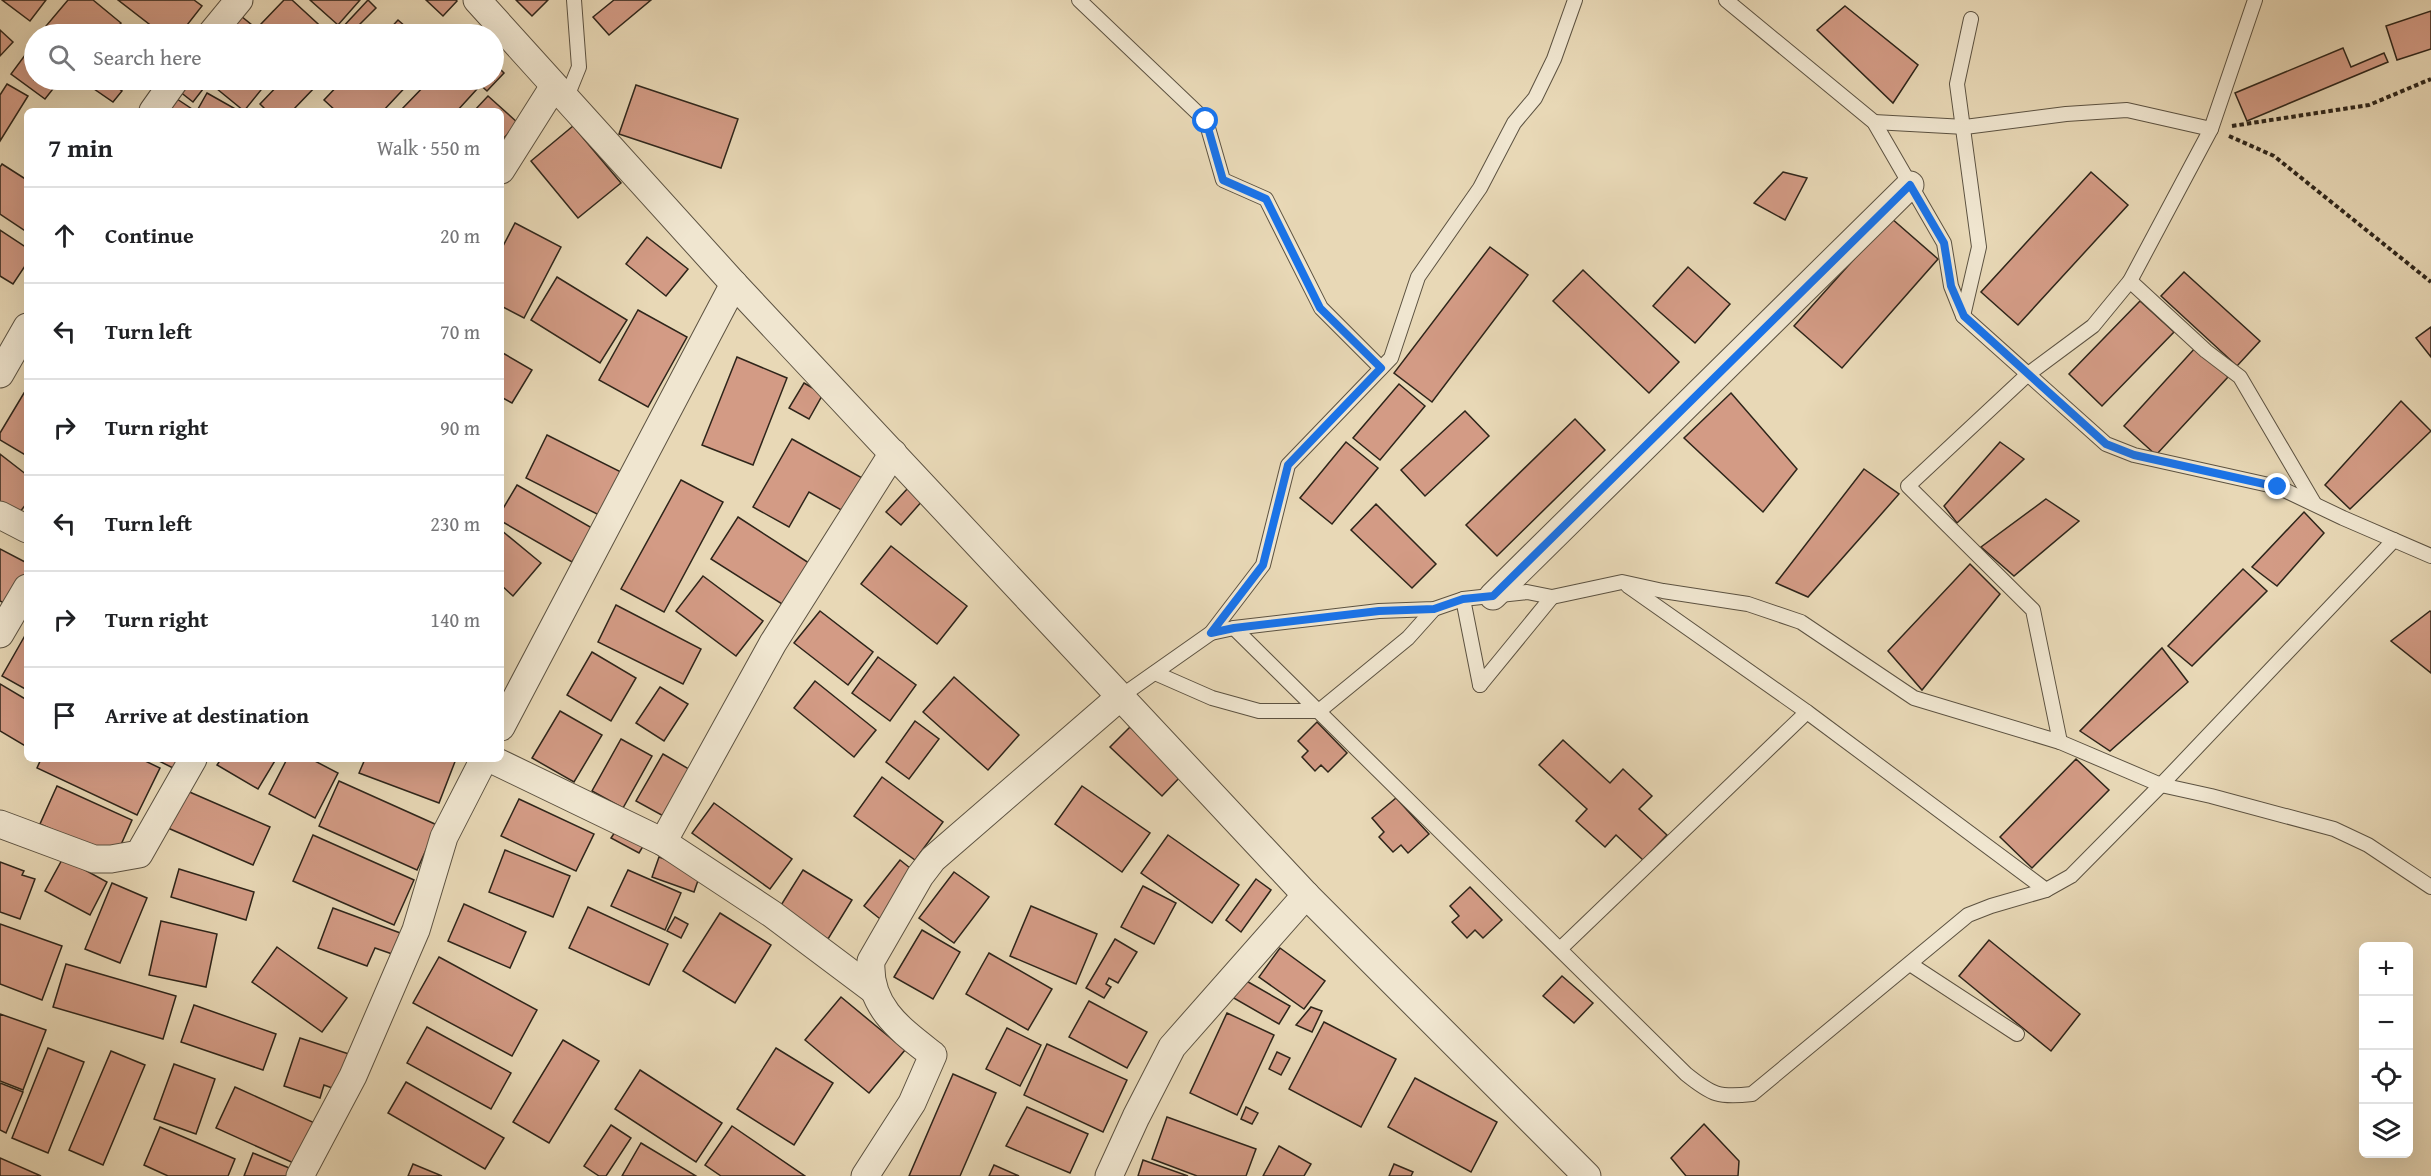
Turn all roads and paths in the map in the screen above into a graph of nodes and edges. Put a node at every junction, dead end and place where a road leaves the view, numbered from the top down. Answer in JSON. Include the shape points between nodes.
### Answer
{"nodes":[{"id":1,"x":239,"y":0,"type":"edge"},
{"id":2,"x":477,"y":0,"type":"edge"},
{"id":3,"x":574,"y":0,"type":"edge"},
{"id":4,"x":1079,"y":0,"type":"edge"},
{"id":5,"x":1575,"y":0,"type":"edge"},
{"id":6,"x":1726,"y":0,"type":"edge"},
{"id":7,"x":2255,"y":0,"type":"edge"},
{"id":8,"x":1971,"y":19,"type":"dead end"},
{"id":9,"x":219,"y":24,"type":"edge"},
{"id":10,"x":498,"y":24,"type":"edge"},
{"id":11,"x":504,"y":30,"type":"edge"},
{"id":12,"x":2431,"y":79,"type":"edge"},
{"id":13,"x":168,"y":90,"type":"edge"},
{"id":14,"x":560,"y":93,"type":"junction"},
{"id":15,"x":155,"y":108,"type":"edge"},
{"id":16,"x":1874,"y":122,"type":"junction"},
{"id":17,"x":1965,"y":127,"type":"junction"},
{"id":18,"x":2211,"y":129,"type":"junction"},
{"id":19,"x":504,"y":166,"type":"edge"},
{"id":20,"x":1910,"y":185,"type":"junction"},
{"id":21,"x":2130,"y":280,"type":"junction"},
{"id":22,"x":2431,"y":282,"type":"edge"},
{"id":23,"x":734,"y":284,"type":"junction"},
{"id":24,"x":1964,"y":316,"type":"junction"},
{"id":25,"x":24,"y":332,"type":"edge"},
{"id":26,"x":1381,"y":368,"type":"junction"},
{"id":27,"x":0,"y":374,"type":"edge"},
{"id":28,"x":2027,"y":375,"type":"junction"},
{"id":29,"x":893,"y":453,"type":"junction"},
{"id":30,"x":2314,"y":503,"type":"junction"},
{"id":31,"x":0,"y":514,"type":"edge"},
{"id":32,"x":24,"y":527,"type":"edge"},
{"id":33,"x":2394,"y":540,"type":"junction"},
{"id":34,"x":2431,"y":556,"type":"edge"},
{"id":35,"x":1622,"y":582,"type":"junction"},
{"id":36,"x":24,"y":593,"type":"edge"},
{"id":37,"x":1493,"y":596,"type":"junction"},
{"id":38,"x":1552,"y":597,"type":"junction"},
{"id":39,"x":1463,"y":599,"type":"junction"},
{"id":40,"x":1434,"y":609,"type":"junction"},
{"id":41,"x":1234,"y":628,"type":"junction"},
{"id":42,"x":1211,"y":633,"type":"junction"},
{"id":43,"x":0,"y":634,"type":"edge"},
{"id":44,"x":1155,"y":673,"type":"junction"},
{"id":45,"x":1120,"y":697,"type":"junction"},
{"id":46,"x":1319,"y":711,"type":"junction"},
{"id":47,"x":1807,"y":712,"type":"junction"},
{"id":48,"x":504,"y":721,"type":"edge"},
{"id":49,"x":2060,"y":742,"type":"junction"},
{"id":50,"x":191,"y":762,"type":"edge"},
{"id":51,"x":482,"y":762,"type":"edge"},
{"id":52,"x":497,"y":762,"type":"edge"},
{"id":53,"x":2162,"y":785,"type":"junction"},
{"id":54,"x":0,"y":824,"type":"edge"},
{"id":55,"x":663,"y":842,"type":"junction"},
{"id":56,"x":2431,"y":887,"type":"edge"},
{"id":57,"x":2046,"y":890,"type":"junction"},
{"id":58,"x":1306,"y":896,"type":"junction"},
{"id":59,"x":1560,"y":949,"type":"junction"},
{"id":60,"x":1910,"y":964,"type":"junction"},
{"id":61,"x":873,"y":989,"type":"junction"},
{"id":62,"x":2017,"y":1034,"type":"dead end"},
{"id":63,"x":300,"y":1176,"type":"edge"},
{"id":64,"x":865,"y":1176,"type":"edge"},
{"id":65,"x":1109,"y":1176,"type":"edge"},
{"id":66,"x":1587,"y":1176,"type":"edge"}],
"edges":[{"from":1,"to":9,"type":"street"},
{"from":2,"to":10,"type":"street"},
{"from":3,"to":14,"type":"lane","via":[[579,67]]},
{"from":4,"to":26,"type":"lane","via":[[1206,121],[1223,180],[1266,199],[1320,308]]},
{"from":5,"to":26,"type":"lane","via":[[1554,59],[1534,98],[1514,123],[1480,188],[1418,277],[1391,357]]},
{"from":6,"to":16,"type":"lane"},
{"from":7,"to":18,"type":"lane"},
{"from":8,"to":17,"type":"lane","via":[[1957,84]]},
{"from":11,"to":14,"type":"street"},
{"from":12,"to":18,"type":"path","via":[[2369,105]]},
{"from":13,"to":15,"type":"street"},
{"from":14,"to":19,"type":"street"},
{"from":14,"to":23,"type":"street"},
{"from":16,"to":17,"type":"lane"},
{"from":16,"to":20,"type":"lane"},
{"from":17,"to":18,"type":"lane","via":[[2127,110]]},
{"from":17,"to":24,"type":"lane","via":[[1978,247]]},
{"from":18,"to":21,"type":"lane"},
{"from":18,"to":22,"type":"path","via":[[2274,156]]},
{"from":20,"to":24,"type":"lane","via":[[1944,243],[1951,286]]},
{"from":20,"to":37,"type":"street"},
{"from":21,"to":28,"type":"lane","via":[[2093,326]]},
{"from":21,"to":30,"type":"lane","via":[[2240,377]]},
{"from":23,"to":29,"type":"street"},
{"from":23,"to":48,"type":"street"},
{"from":24,"to":28,"type":"lane"},
{"from":25,"to":27,"type":"street"},
{"from":26,"to":42,"type":"lane","via":[[1288,465],[1263,565]]},
{"from":28,"to":30,"type":"lane","via":[[2106,444],[2134,455],[2278,487]]},
{"from":28,"to":49,"type":"lane","via":[[1908,486],[2033,610]]},
{"from":29,"to":45,"type":"street"},
{"from":29,"to":55,"type":"street","via":[[773,643]]},
{"from":30,"to":33,"type":"lane"},
{"from":31,"to":32,"type":"street"},
{"from":33,"to":34,"type":"lane"},
{"from":33,"to":53,"type":"lane"},
{"from":35,"to":38,"type":"lane"},
{"from":35,"to":47,"type":"lane"},
{"from":35,"to":49,"type":"lane","via":[[1748,604],[1801,622],[1914,698]]},
{"from":36,"to":43,"type":"street"},
{"from":37,"to":38,"type":"lane","via":[[1527,592]]},
{"from":37,"to":39,"type":"lane"},
{"from":38,"to":39,"type":"lane","via":[[1480,685]]},
{"from":39,"to":40,"type":"lane"},
{"from":40,"to":41,"type":"lane","via":[[1379,611]]},
{"from":40,"to":46,"type":"lane","via":[[1408,638]]},
{"from":41,"to":42,"type":"lane"},
{"from":41,"to":46,"type":"lane"},
{"from":42,"to":44,"type":"lane"},
{"from":44,"to":45,"type":"lane"},
{"from":44,"to":46,"type":"lane","via":[[1212,698],[1258,711]]},
{"from":45,"to":58,"type":"street"},
{"from":45,"to":61,"type":"street","via":[[933,859],[871,961]]},
{"from":46,"to":59,"type":"lane"},
{"from":47,"to":57,"type":"lane"},
{"from":47,"to":59,"type":"lane"},
{"from":49,"to":53,"type":"lane"},
{"from":50,"to":54,"type":"street","via":[[139,854],[94,859]]},
{"from":51,"to":63,"type":"street","via":[[444,837],[416,930],[353,1076]]},
{"from":52,"to":55,"type":"street"},
{"from":53,"to":56,"type":"lane","via":[[2334,829],[2368,845]]},
{"from":53,"to":57,"type":"lane","via":[[2071,876]]},
{"from":55,"to":61,"type":"street","via":[[772,914]]},
{"from":57,"to":60,"type":"lane","via":[[1968,915]]},
{"from":58,"to":65,"type":"street","via":[[1172,1047]]},
{"from":58,"to":66,"type":"street"},
{"from":59,"to":60,"type":"lane","via":[[1686,1074],[1704,1089],[1725,1097],[1752,1094]]},
{"from":60,"to":62,"type":"lane"},
{"from":61,"to":64,"type":"street","via":[[893,1024],[933,1055],[912,1103]]}]}
